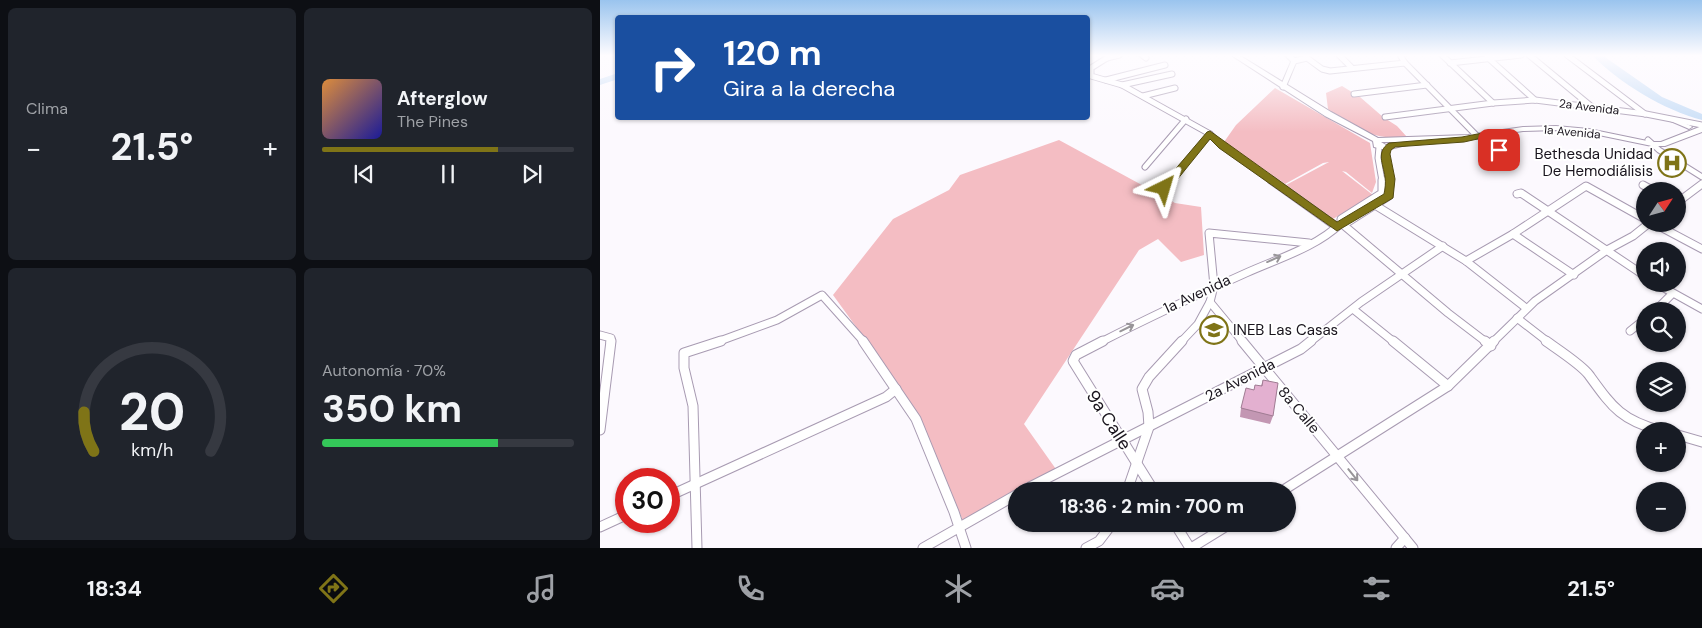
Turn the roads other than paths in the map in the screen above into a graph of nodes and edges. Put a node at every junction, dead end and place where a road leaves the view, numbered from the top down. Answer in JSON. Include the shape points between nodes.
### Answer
{"nodes":[{"id":1,"x":1108,"y":81,"type":"edge"},
{"id":2,"x":1142,"y":81,"type":"edge"},
{"id":3,"x":1273,"y":81,"type":"edge"},
{"id":4,"x":1286,"y":81,"type":"edge"},
{"id":5,"x":1423,"y":81,"type":"edge"},
{"id":6,"x":1469,"y":81,"type":"edge"},
{"id":7,"x":1513,"y":81,"type":"edge"},
{"id":8,"x":1560,"y":81,"type":"edge"},
{"id":9,"x":1601,"y":81,"type":"edge"},
{"id":10,"x":1122,"y":85,"type":"junction"},
{"id":11,"x":1427,"y":85,"type":"junction"},
{"id":12,"x":1283,"y":87,"type":"junction"},
{"id":13,"x":1175,"y":88,"type":"dead end"},
{"id":14,"x":1354,"y":94,"type":"dead end"},
{"id":15,"x":1143,"y":96,"type":"junction"},
{"id":16,"x":1535,"y":100,"type":"junction"},
{"id":17,"x":1493,"y":103,"type":"junction"},
{"id":18,"x":1592,"y":107,"type":"junction"},
{"id":19,"x":1450,"y":109,"type":"junction"},
{"id":20,"x":1646,"y":114,"type":"junction"},
{"id":21,"x":1385,"y":117,"type":"dead end"},
{"id":22,"x":1668,"y":118,"type":"junction"},
{"id":23,"x":1186,"y":119,"type":"junction"},
{"id":24,"x":1702,"y":126,"type":"edge"},
{"id":25,"x":1689,"y":127,"type":"junction"},
{"id":26,"x":1493,"y":133,"type":"junction"},
{"id":27,"x":1210,"y":134,"type":"junction"},
{"id":28,"x":1477,"y":136,"type":"junction"},
{"id":29,"x":1650,"y":142,"type":"junction"},
{"id":30,"x":1384,"y":144,"type":"junction"},
{"id":31,"x":1489,"y":152,"type":"dead end"},
{"id":32,"x":1145,"y":167,"type":"dead end"},
{"id":33,"x":1702,"y":178,"type":"edge"},
{"id":34,"x":1702,"y":184,"type":"edge"},
{"id":35,"x":1164,"y":188,"type":"dead end"},
{"id":36,"x":1517,"y":194,"type":"dead end"},
{"id":37,"x":1686,"y":196,"type":"edge"},
{"id":38,"x":1373,"y":204,"type":"junction"},
{"id":39,"x":1548,"y":211,"type":"junction"},
{"id":40,"x":1636,"y":213,"type":"edge"},
{"id":41,"x":1339,"y":225,"type":"junction"},
{"id":42,"x":1638,"y":232,"type":"edge"},
{"id":43,"x":1670,"y":232,"type":"edge"},
{"id":44,"x":1513,"y":234,"type":"junction"},
{"id":45,"x":1312,"y":243,"type":"junction"},
{"id":46,"x":1443,"y":246,"type":"junction"},
{"id":47,"x":1702,"y":249,"type":"edge"},
{"id":48,"x":1607,"y":250,"type":"junction"},
{"id":49,"x":1466,"y":261,"type":"junction"},
{"id":50,"x":1636,"y":270,"type":"edge"},
{"id":51,"x":1402,"y":274,"type":"junction"},
{"id":52,"x":1574,"y":275,"type":"junction"},
{"id":53,"x":1214,"y":286,"type":"junction"},
{"id":54,"x":1669,"y":292,"type":"edge"},
{"id":55,"x":1672,"y":294,"type":"junction"},
{"id":56,"x":1210,"y":302,"type":"junction"},
{"id":57,"x":1664,"y":302,"type":"edge"},
{"id":58,"x":1526,"y":308,"type":"junction"},
{"id":59,"x":1353,"y":309,"type":"junction"},
{"id":60,"x":1702,"y":309,"type":"edge"},
{"id":61,"x":1517,"y":318,"type":"junction"},
{"id":62,"x":1636,"y":326,"type":"edge"},
{"id":63,"x":1630,"y":331,"type":"dead end"},
{"id":64,"x":600,"y":335,"type":"edge"},
{"id":65,"x":1491,"y":346,"type":"junction"},
{"id":66,"x":1083,"y":350,"type":"joint"},
{"id":67,"x":1264,"y":368,"type":"junction"},
{"id":68,"x":1448,"y":386,"type":"junction"},
{"id":69,"x":896,"y":389,"type":"junction"},
{"id":70,"x":1636,"y":424,"type":"edge"},
{"id":71,"x":1149,"y":427,"type":"junction"},
{"id":72,"x":600,"y":430,"type":"edge"},
{"id":73,"x":1686,"y":438,"type":"edge"},
{"id":74,"x":1123,"y":441,"type":"junction"},
{"id":75,"x":1702,"y":442,"type":"edge"},
{"id":76,"x":1338,"y":456,"type":"junction"},
{"id":77,"x":1137,"y":463,"type":"junction"},
{"id":78,"x":1040,"y":482,"type":"edge"},
{"id":79,"x":1130,"y":482,"type":"edge"},
{"id":80,"x":1149,"y":482,"type":"edge"},
{"id":81,"x":1296,"y":482,"type":"edge"},
{"id":82,"x":694,"y":486,"type":"junction"},
{"id":83,"x":680,"y":492,"type":"edge"},
{"id":84,"x":1008,"y":499,"type":"edge"},
{"id":85,"x":615,"y":520,"type":"edge"},
{"id":86,"x":959,"y":526,"type":"junction"},
{"id":87,"x":600,"y":527,"type":"edge"},
{"id":88,"x":1106,"y":532,"type":"edge"},
{"id":89,"x":1180,"y":532,"type":"edge"},
{"id":90,"x":1217,"y":532,"type":"edge"},
{"id":91,"x":1405,"y":538,"type":"junction"},
{"id":92,"x":697,"y":548,"type":"edge"},
{"id":93,"x":923,"y":548,"type":"edge"},
{"id":94,"x":966,"y":548,"type":"edge"},
{"id":95,"x":1086,"y":548,"type":"edge"},
{"id":96,"x":1190,"y":548,"type":"edge"},
{"id":97,"x":1396,"y":548,"type":"edge"},
{"id":98,"x":1413,"y":548,"type":"edge"}],
"edges":[{"from":1,"to":10,"type":"street"},
{"from":2,"to":10,"type":"street"},
{"from":3,"to":12,"type":"main road"},
{"from":4,"to":12,"type":"street"},
{"from":5,"to":11,"type":"street"},
{"from":6,"to":17,"type":"street"},
{"from":7,"to":16,"type":"street"},
{"from":8,"to":18,"type":"street"},
{"from":9,"to":20,"type":"street"},
{"from":10,"to":15,"type":"street"},
{"from":11,"to":14,"type":"street"},
{"from":11,"to":19,"type":"street"},
{"from":12,"to":30,"type":"main road"},
{"from":13,"to":15,"type":"street"},
{"from":15,"to":23,"type":"street"},
{"from":16,"to":17,"type":"street","name":"2a Avenida"},
{"from":16,"to":18,"type":"street","name":"2a Avenida"},
{"from":17,"to":19,"type":"street","name":"2a Avenida"},
{"from":18,"to":20,"type":"street","name":"2a Avenida"},
{"from":19,"to":21,"type":"street","name":"2a Avenida"},
{"from":19,"to":28,"type":"street"},
{"from":20,"to":22,"type":"street","name":"2a Avenida"},
{"from":22,"to":24,"type":"street","name":"2a Avenida"},
{"from":22,"to":25,"type":"street"},
{"from":23,"to":27,"type":"street"},
{"from":23,"to":32,"type":"street"},
{"from":24,"to":25,"type":"main road","name":"1a Avenida"},
{"from":24,"to":29,"type":"main road","name":"1a Avenida","via":[[1698,131],[1662,144]]},
{"from":25,"to":29,"type":"main road","name":"1a Avenida"},
{"from":26,"to":28,"type":"main road","name":"1a Avenida"},
{"from":26,"to":29,"type":"main road","name":"1a Avenida","via":[[1556,128]]},
{"from":26,"to":31,"type":"street","via":[[1511,149]]},
{"from":27,"to":35,"type":"street"},
{"from":27,"to":41,"type":"street","via":[[1222,146]]},
{"from":28,"to":30,"type":"main road","name":"1a Avenida"},
{"from":29,"to":33,"type":"street"},
{"from":30,"to":38,"type":"street","name":"1a Avenida","via":[[1391,192]]},
{"from":34,"to":37,"type":"street"},
{"from":36,"to":39,"type":"street","via":[[1521,193]]},
{"from":38,"to":41,"type":"street","name":"1a Avenida"},
{"from":38,"to":46,"type":"street"},
{"from":39,"to":40,"type":"street","via":[[1586,186]]},
{"from":39,"to":44,"type":"street"},
{"from":39,"to":48,"type":"street"},
{"from":41,"to":45,"type":"street","name":"1a Avenida"},
{"from":41,"to":51,"type":"street"},
{"from":42,"to":48,"type":"street"},
{"from":43,"to":47,"type":"street"},
{"from":44,"to":49,"type":"street"},
{"from":44,"to":52,"type":"street"},
{"from":53,"to":45,"type":"street","name":"1a Avenida","one_way":true},
{"from":45,"to":53,"type":"street","via":[[1209,233]]},
{"from":46,"to":49,"type":"street"},
{"from":46,"to":51,"type":"street","name":"2a Avenida"},
{"from":48,"to":50,"type":"street"},
{"from":48,"to":52,"type":"street"},
{"from":49,"to":58,"type":"street"},
{"from":51,"to":59,"type":"street","name":"2a Avenida"},
{"from":51,"to":65,"type":"street"},
{"from":52,"to":58,"type":"street"},
{"from":53,"to":56,"type":"street"},
{"from":66,"to":53,"type":"street","name":"1a Avenida","one_way":true},
{"from":54,"to":55,"type":"street"},
{"from":55,"to":57,"type":"street"},
{"from":55,"to":60,"type":"street"},
{"from":56,"to":67,"type":"street","name":"8a Calle"},
{"from":56,"to":71,"type":"street","via":[[1190,334],[1145,382],[1142,389]]},
{"from":58,"to":61,"type":"street"},
{"from":59,"to":67,"type":"street","name":"2a Avenida","via":[[1302,349]]},
{"from":59,"to":68,"type":"street"},
{"from":61,"to":65,"type":"street"},
{"from":61,"to":70,"type":"street","via":[[1590,375],[1602,398]]},
{"from":62,"to":63,"type":"street"},
{"from":64,"to":72,"type":"street","via":[[610,338]]},
{"from":65,"to":68,"type":"street"},
{"from":66,"to":74,"type":"street","name":"9a Calle","via":[[1076,355],[1075,366]]},
{"from":67,"to":71,"type":"street","name":"2a Avenida"},
{"from":67,"to":76,"type":"street","name":"8a Calle"},
{"from":68,"to":76,"type":"street"},
{"from":69,"to":82,"type":"street","via":[[886,397]]},
{"from":69,"to":82,"type":"street","via":[[865,343],[822,295],[777,320],[684,353],[692,406]]},
{"from":69,"to":86,"type":"street","via":[[916,418]]},
{"from":71,"to":74,"type":"street","name":"2a Avenida"},
{"from":71,"to":77,"type":"street"},
{"from":73,"to":75,"type":"street"},
{"from":74,"to":77,"type":"street","name":"9a Calle"},
{"from":74,"to":78,"type":"street","name":"2a Avenida"},
{"from":76,"to":81,"type":"street"},
{"from":76,"to":91,"type":"street","name":"8a Calle","one_way":true},
{"from":77,"to":79,"type":"street"},
{"from":77,"to":80,"type":"street","name":"9a Calle"},
{"from":82,"to":83,"type":"street"},
{"from":82,"to":92,"type":"street"},
{"from":84,"to":86,"type":"street"},
{"from":85,"to":87,"type":"street"},
{"from":86,"to":93,"type":"street"},
{"from":86,"to":94,"type":"street"},
{"from":88,"to":95,"type":"street","via":[[1099,541]]},
{"from":89,"to":96,"type":"street"},
{"from":90,"to":96,"type":"street"},
{"from":91,"to":97,"type":"street"},
{"from":91,"to":98,"type":"street","name":"8a Calle"}]}
